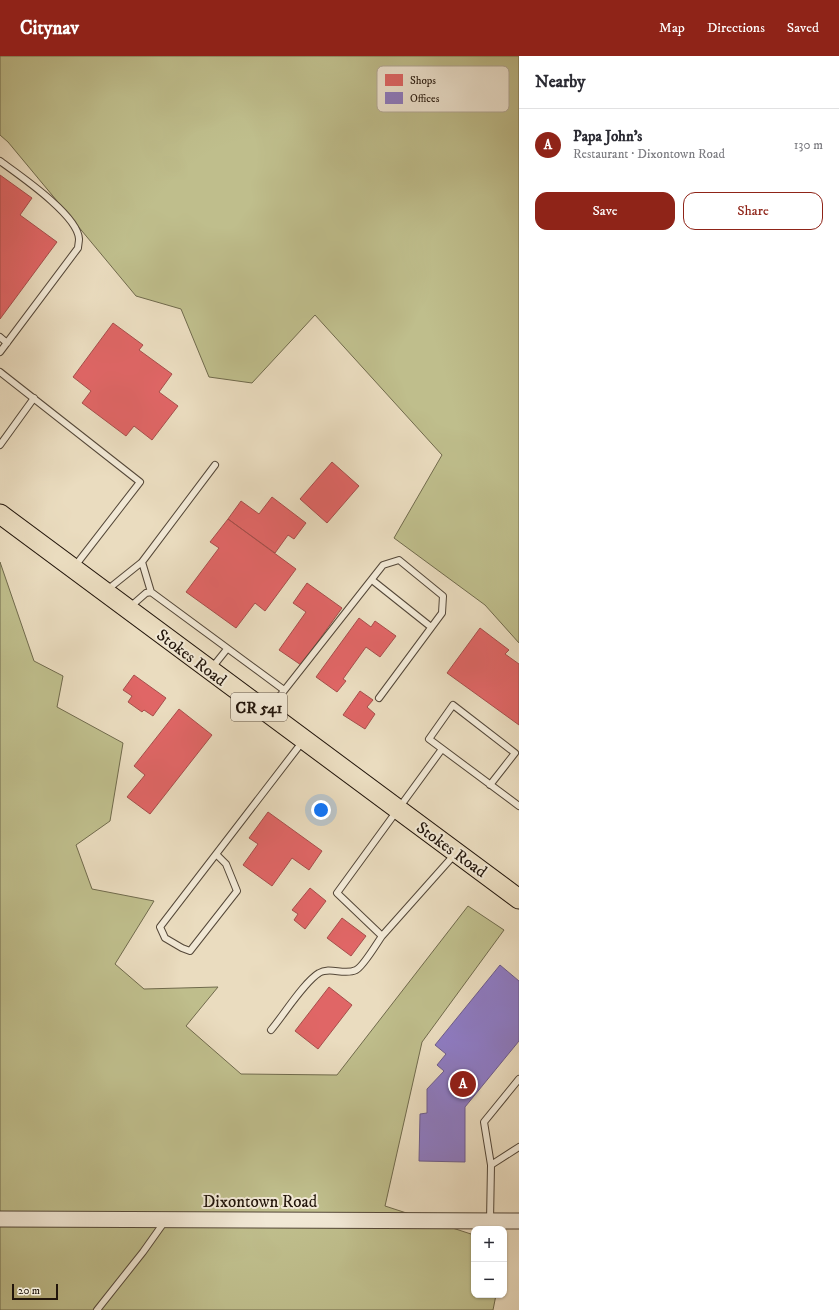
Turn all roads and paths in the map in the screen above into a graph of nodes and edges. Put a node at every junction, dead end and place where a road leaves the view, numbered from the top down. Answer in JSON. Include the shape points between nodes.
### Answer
{"nodes":[{"id":1,"x":0,"y":161,"type":"edge"},
{"id":2,"x":0,"y":337,"type":"edge"},
{"id":3,"x":8,"y":342,"type":"junction"},
{"id":4,"x":0,"y":352,"type":"edge"},
{"id":5,"x":0,"y":372,"type":"edge"},
{"id":6,"x":34,"y":398,"type":"junction"},
{"id":7,"x":0,"y":445,"type":"edge"},
{"id":8,"x":215,"y":465,"type":"dead end"},
{"id":9,"x":0,"y":514,"type":"edge"},
{"id":10,"x":142,"y":562,"type":"junction"},
{"id":11,"x":73,"y":569,"type":"junction"},
{"id":12,"x":372,"y":580,"type":"junction"},
{"id":13,"x":104,"y":592,"type":"junction"},
{"id":14,"x":151,"y":592,"type":"junction"},
{"id":15,"x":128,"y":610,"type":"junction"},
{"id":16,"x":431,"y":628,"type":"junction"},
{"id":17,"x":227,"y":649,"type":"junction"},
{"id":18,"x":210,"y":670,"type":"junction"},
{"id":19,"x":284,"y":690,"type":"junction"},
{"id":20,"x":379,"y":698,"type":"dead end"},
{"id":21,"x":267,"y":712,"type":"junction"},
{"id":22,"x":304,"y":739,"type":"junction"},
{"id":23,"x":442,"y":748,"type":"junction"},
{"id":24,"x":490,"y":785,"type":"junction"},
{"id":25,"x":519,"y":806,"type":"edge"},
{"id":26,"x":398,"y":809,"type":"junction"},
{"id":27,"x":456,"y":852,"type":"junction"},
{"id":28,"x":217,"y":855,"type":"junction"},
{"id":29,"x":519,"y":899,"type":"edge"},
{"id":30,"x":382,"y":936,"type":"junction"},
{"id":31,"x":271,"y":1030,"type":"dead end"},
{"id":32,"x":519,"y":1079,"type":"edge"},
{"id":33,"x":519,"y":1147,"type":"edge"},
{"id":34,"x":491,"y":1165,"type":"junction"},
{"id":35,"x":0,"y":1219,"type":"edge"},
{"id":36,"x":166,"y":1220,"type":"junction"},
{"id":37,"x":490,"y":1221,"type":"junction"},
{"id":38,"x":519,"y":1221,"type":"edge"},
{"id":39,"x":97,"y":1310,"type":"edge"}],
"edges":[{"from":1,"to":3,"type":"lane","via":[[47,196],[75,227],[79,239],[78,248]]},
{"from":2,"to":3,"type":"lane"},
{"from":3,"to":4,"type":"lane"},
{"from":5,"to":6,"type":"lane"},
{"from":6,"to":7,"type":"lane"},
{"from":6,"to":11,"type":"lane","via":[[140,482]]},
{"from":8,"to":10,"type":"lane"},
{"from":9,"to":11,"type":"main road","name":"Stokes Road","number":"CR 541"},
{"from":10,"to":13,"type":"lane"},
{"from":10,"to":14,"type":"lane"},
{"from":11,"to":13,"type":"main road","name":"Stokes Road","number":"CR 541"},
{"from":12,"to":16,"type":"lane"},
{"from":12,"to":16,"type":"lane","via":[[383,565],[399,560],[443,596],[442,613]]},
{"from":12,"to":19,"type":"lane"},
{"from":13,"to":15,"type":"main road","name":"Stokes Road","number":"CR 541"},
{"from":14,"to":15,"type":"lane","via":[[146,593]]},
{"from":14,"to":17,"type":"lane"},
{"from":15,"to":18,"type":"main road","name":"Stokes Road","number":"CR 541"},
{"from":16,"to":20,"type":"lane"},
{"from":17,"to":18,"type":"lane"},
{"from":17,"to":19,"type":"lane"},
{"from":18,"to":21,"type":"main road","name":"Stokes Road","number":"CR 541"},
{"from":19,"to":21,"type":"lane"},
{"from":21,"to":22,"type":"main road","name":"Stokes Road","number":"CR 541"},
{"from":22,"to":26,"type":"main road","name":"Stokes Road","number":"CR 541"},
{"from":22,"to":28,"type":"lane"},
{"from":23,"to":24,"type":"lane"},
{"from":23,"to":24,"type":"lane","via":[[429,739],[453,705],[515,752]]},
{"from":23,"to":26,"type":"lane"},
{"from":24,"to":25,"type":"lane"},
{"from":26,"to":27,"type":"main road","name":"Stokes Road","number":"CR 541"},
{"from":26,"to":30,"type":"lane","via":[[337,893]]},
{"from":27,"to":29,"type":"main road","name":"Stokes Road","number":"CR 541"},
{"from":27,"to":30,"type":"lane"},
{"from":28,"to":28,"type":"lane","via":[[160,927],[165,938],[190,951],[237,891],[226,864]]},
{"from":30,"to":31,"type":"lane","via":[[355,971],[328,970],[319,973],[306,985]]},
{"from":32,"to":34,"type":"lane","via":[[484,1122]]},
{"from":33,"to":34,"type":"lane"},
{"from":34,"to":37,"type":"lane"},
{"from":35,"to":36,"type":"street","name":"Dixontown Road"},
{"from":36,"to":37,"type":"street","name":"Dixontown Road"},
{"from":36,"to":39,"type":"lane"},
{"from":37,"to":38,"type":"street","name":"Dixontown Road"}]}
